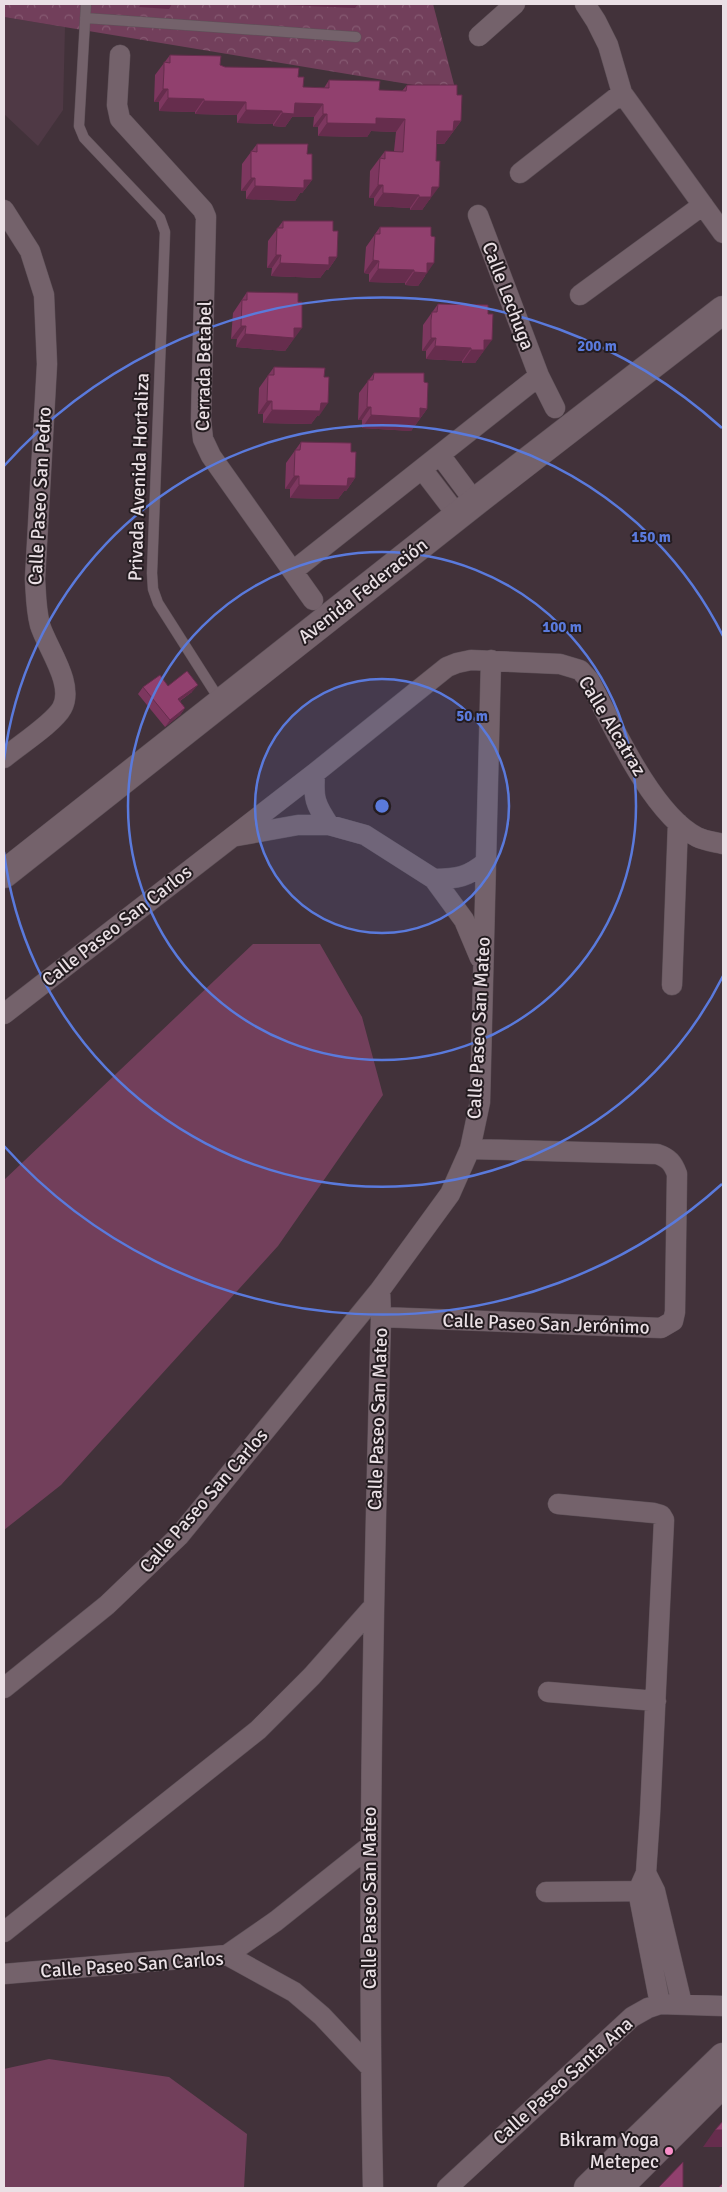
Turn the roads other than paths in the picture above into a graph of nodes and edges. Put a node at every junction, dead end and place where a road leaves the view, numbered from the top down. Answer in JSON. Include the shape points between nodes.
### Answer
{"nodes":[{"id":1,"x":86,"y":4,"type":"edge"},
{"id":2,"x":585,"y":4,"type":"edge"},
{"id":3,"x":506,"y":7,"type":"edge"},
{"id":4,"x":85,"y":18,"type":"junction"},
{"id":5,"x":479,"y":36,"type":"dead end"},
{"id":6,"x":356,"y":37,"type":"dead end"},
{"id":7,"x":120,"y":55,"type":"dead end"},
{"id":8,"x":622,"y":93,"type":"junction"},
{"id":9,"x":520,"y":173,"type":"dead end"},
{"id":10,"x":704,"y":205,"type":"junction"},
{"id":11,"x":4,"y":210,"type":"edge"},
{"id":12,"x":478,"y":215,"type":"dead end"},
{"id":13,"x":723,"y":233,"type":"edge"},
{"id":14,"x":580,"y":295,"type":"dead end"},
{"id":15,"x":723,"y":310,"type":"edge"},
{"id":16,"x":539,"y":376,"type":"junction"},
{"id":17,"x":555,"y":408,"type":"dead end"},
{"id":18,"x":440,"y":455,"type":"junction"},
{"id":19,"x":422,"y":469,"type":"junction"},
{"id":20,"x":467,"y":509,"type":"junction"},
{"id":21,"x":293,"y":571,"type":"junction"},
{"id":22,"x":313,"y":600,"type":"dead end"},
{"id":23,"x":491,"y":660,"type":"junction"},
{"id":24,"x":447,"y":667,"type":"joint"},
{"id":25,"x":222,"y":703,"type":"junction"},
{"id":26,"x":4,"y":758,"type":"edge"},
{"id":27,"x":315,"y":773,"type":"junction"},
{"id":28,"x":678,"y":823,"type":"junction"},
{"id":29,"x":329,"y":825,"type":"junction"},
{"id":30,"x":230,"y":837,"type":"junction"},
{"id":31,"x":723,"y":844,"type":"edge"},
{"id":32,"x":486,"y":862,"type":"junction"},
{"id":33,"x":4,"y":874,"type":"edge"},
{"id":34,"x":434,"y":879,"type":"junction"},
{"id":35,"x":483,"y":966,"type":"junction"},
{"id":36,"x":672,"y":985,"type":"dead end"},
{"id":37,"x":4,"y":1014,"type":"edge"},
{"id":38,"x":470,"y":1149,"type":"junction"},
{"id":39,"x":380,"y":1290,"type":"junction"},
{"id":40,"x":381,"y":1317,"type":"junction"},
{"id":41,"x":558,"y":1504,"type":"dead end"},
{"id":42,"x":373,"y":1607,"type":"junction"},
{"id":43,"x":4,"y":1688,"type":"edge"},
{"id":44,"x":548,"y":1692,"type":"dead end"},
{"id":45,"x":656,"y":1701,"type":"junction"},
{"id":46,"x":370,"y":1846,"type":"junction"},
{"id":47,"x":646,"y":1885,"type":"junction"},
{"id":48,"x":546,"y":1892,"type":"dead end"},
{"id":49,"x":4,"y":1932,"type":"edge"},
{"id":50,"x":227,"y":1955,"type":"junction"},
{"id":51,"x":4,"y":1974,"type":"edge"},
{"id":52,"x":660,"y":2004,"type":"junction"},
{"id":53,"x":682,"y":2004,"type":"junction"},
{"id":54,"x":723,"y":2006,"type":"edge"},
{"id":55,"x":723,"y":2056,"type":"edge"},
{"id":56,"x":370,"y":2067,"type":"junction"},
{"id":57,"x":723,"y":2083,"type":"edge"},
{"id":58,"x":372,"y":2188,"type":"edge"},
{"id":59,"x":447,"y":2188,"type":"edge"},
{"id":60,"x":588,"y":2188,"type":"edge"},
{"id":61,"x":618,"y":2188,"type":"edge"}],
"edges":[{"from":1,"to":4,"type":"lane"},
{"from":2,"to":8,"type":"street","via":[[608,45]]},
{"from":3,"to":5,"type":"street"},
{"from":4,"to":6,"type":"lane"},
{"from":4,"to":25,"type":"lane","name":"Privada Avenida Hortaliza","via":[[79,126],[84,138],[160,218],[165,232],[153,589],[158,603]]},
{"from":7,"to":21,"type":"street","name":"Cerrada Betabel","via":[[117,105],[120,119],[206,217],[200,420],[203,438],[211,456]]},
{"from":8,"to":9,"type":"street"},
{"from":8,"to":10,"type":"street"},
{"from":10,"to":13,"type":"street"},
{"from":10,"to":14,"type":"street"},
{"from":11,"to":26,"type":"street","name":"Calle Paseo San Pedro","via":[[30,251],[44,295],[47,364],[36,605],[41,626],[65,683],[62,708],[54,718]]},
{"from":12,"to":16,"type":"street","name":"Calle Lechuga"},
{"from":15,"to":20,"type":"main road","name":"Avenida Federación"},
{"from":16,"to":17,"type":"street","name":"Calle Lechuga"},
{"from":16,"to":18,"type":"street"},
{"from":18,"to":19,"type":"street"},
{"from":18,"to":20,"type":"street"},
{"from":19,"to":20,"type":"street"},
{"from":19,"to":21,"type":"street"},
{"from":20,"to":25,"type":"main road","name":"Avenida Federación"},
{"from":21,"to":22,"type":"street","name":"Cerrada Betabel"},
{"from":23,"to":24,"type":"street","name":"Calle Alcatraz","via":[[471,660]]},
{"from":23,"to":28,"type":"street","name":"Calle Alcatraz","via":[[560,664],[580,670],[589,680],[655,797]]},
{"from":23,"to":32,"type":"street","name":"Calle Paseo San Mateo"},
{"from":24,"to":27,"type":"street","name":"Calle Paseo San Carlos"},
{"from":25,"to":33,"type":"main road","name":"Avenida Federación"},
{"from":27,"to":29,"type":"street","via":[[317,807]]},
{"from":27,"to":30,"type":"street","name":"Calle Paseo San Carlos"},
{"from":28,"to":31,"type":"street","name":"Calle Alcatraz","via":[[697,837]]},
{"from":28,"to":36,"type":"street"},
{"from":29,"to":30,"type":"street","name":"Calle Paseo San Carlos","via":[[265,829]]},
{"from":29,"to":34,"type":"street","name":"Calle Paseo San Carlos","via":[[365,835]]},
{"from":30,"to":37,"type":"street","name":"Calle Paseo San Carlos"},
{"from":32,"to":34,"type":"street","via":[[473,872],[454,879]]},
{"from":32,"to":35,"type":"street","name":"Calle Paseo San Mateo"},
{"from":34,"to":35,"type":"street","name":"Calle Paseo San Carlos","via":[[464,920]]},
{"from":35,"to":38,"type":"street","name":"Calle Paseo San Mateo","via":[[480,1102]]},
{"from":38,"to":39,"type":"street","name":"Calle Paseo San Mateo","via":[[450,1194]]},
{"from":38,"to":40,"type":"street","name":"Calle Paseo San Jerónimo","via":[[657,1154],[672,1162],[678,1174],[673,1321],[661,1328]]},
{"from":39,"to":40,"type":"street","name":"Calle Paseo San Mateo"},
{"from":39,"to":43,"type":"street","name":"Calle Paseo San Carlos","via":[[179,1536],[107,1605]]},
{"from":40,"to":42,"type":"street","name":"Calle Paseo San Mateo"},
{"from":41,"to":45,"type":"street","via":[[654,1513],[664,1520]]},
{"from":42,"to":46,"type":"street","name":"Calle Paseo San Mateo"},
{"from":42,"to":49,"type":"street","via":[[312,1676],[258,1730]]},
{"from":44,"to":45,"type":"street"},
{"from":45,"to":47,"type":"street"},
{"from":46,"to":50,"type":"street","via":[[276,1921]]},
{"from":46,"to":56,"type":"street","name":"Calle Paseo San Mateo"},
{"from":47,"to":48,"type":"street"},
{"from":47,"to":52,"type":"street"},
{"from":47,"to":53,"type":"street"},
{"from":50,"to":51,"type":"street","name":"Calle Paseo San Carlos"},
{"from":50,"to":56,"type":"street","name":"Calle Paseo San Carlos","via":[[294,1992],[322,2016]]},
{"from":52,"to":53,"type":"street","name":"Calle Paseo Santa Ana"},
{"from":52,"to":59,"type":"street","name":"Calle Paseo Santa Ana","via":[[632,2017]]},
{"from":53,"to":54,"type":"street","name":"Calle Paseo Santa Ana"},
{"from":55,"to":60,"type":"main road"},
{"from":56,"to":58,"type":"street","name":"Calle Paseo San Mateo"},
{"from":57,"to":61,"type":"main road"}]}
